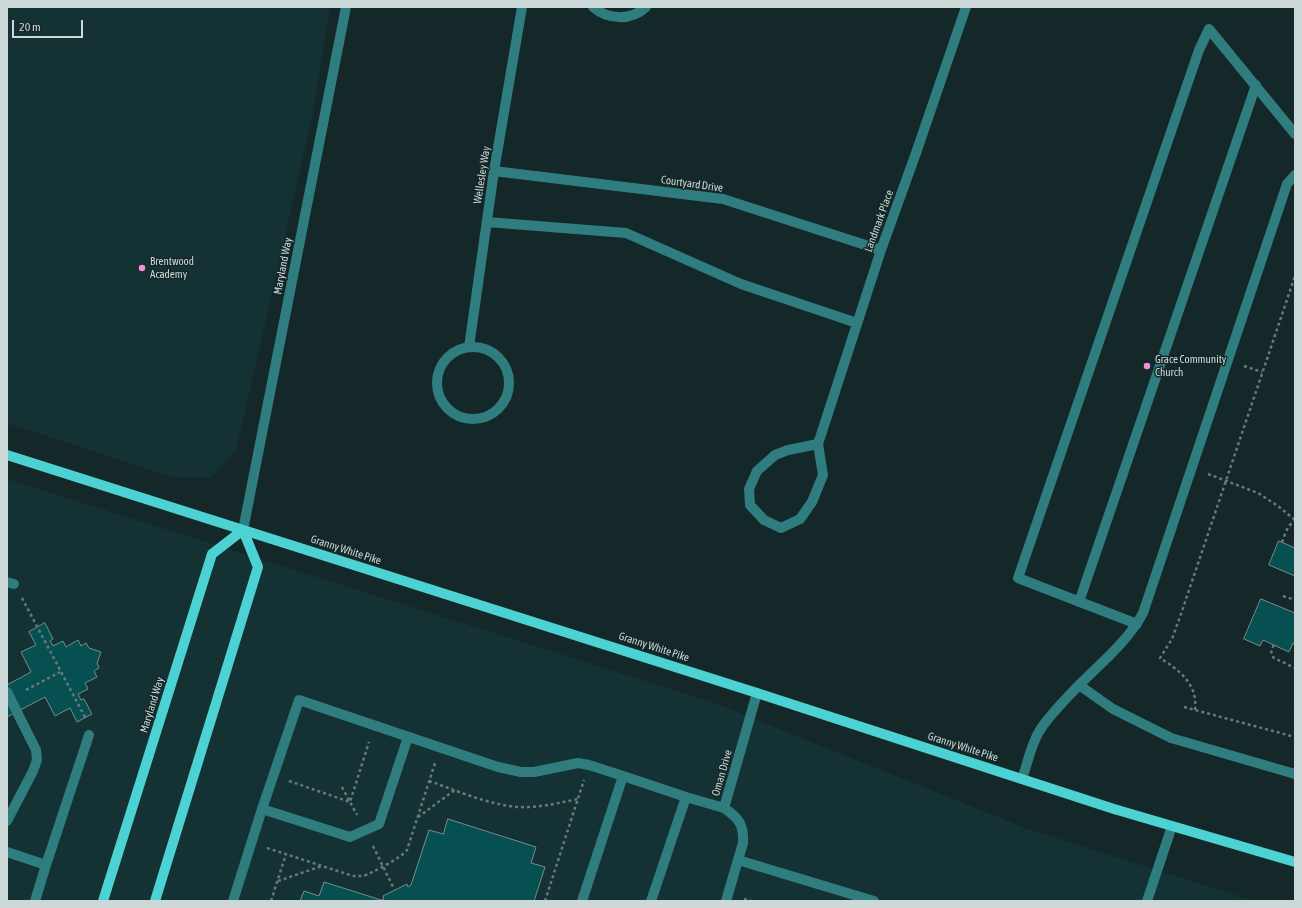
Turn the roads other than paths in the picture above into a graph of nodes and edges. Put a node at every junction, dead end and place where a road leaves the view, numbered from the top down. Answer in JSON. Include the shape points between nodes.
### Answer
{"nodes":[{"id":1,"x":346,"y":7,"type":"edge"},
{"id":2,"x":522,"y":7,"type":"edge"},
{"id":3,"x":593,"y":7,"type":"edge"},
{"id":4,"x":646,"y":7,"type":"edge"},
{"id":5,"x":966,"y":7,"type":"edge"},
{"id":6,"x":1256,"y":85,"type":"junction"},
{"id":7,"x":1295,"y":134,"type":"edge"},
{"id":8,"x":494,"y":171,"type":"junction"},
{"id":9,"x":1295,"y":175,"type":"edge"},
{"id":10,"x":487,"y":222,"type":"junction"},
{"id":11,"x":881,"y":250,"type":"junction"},
{"id":12,"x":857,"y":323,"type":"junction"},
{"id":13,"x":469,"y":347,"type":"junction"},
{"id":14,"x":818,"y":444,"type":"junction"},
{"id":15,"x":7,"y":455,"type":"edge"},
{"id":16,"x":243,"y":530,"type":"junction"},
{"id":17,"x":1079,"y":602,"type":"junction"},
{"id":18,"x":1137,"y":624,"type":"junction"},
{"id":19,"x":1079,"y":685,"type":"junction"},
{"id":20,"x":7,"y":692,"type":"edge"},
{"id":21,"x":757,"y":693,"type":"junction"},
{"id":22,"x":89,"y":734,"type":"road end"},
{"id":23,"x":408,"y":737,"type":"junction"},
{"id":24,"x":1295,"y":774,"type":"edge"},
{"id":25,"x":622,"y":776,"type":"junction"},
{"id":26,"x":1022,"y":779,"type":"junction"},
{"id":27,"x":686,"y":797,"type":"junction"},
{"id":28,"x":724,"y":808,"type":"junction"},
{"id":29,"x":262,"y":809,"type":"junction"},
{"id":30,"x":7,"y":821,"type":"edge"},
{"id":31,"x":1172,"y":826,"type":"junction"},
{"id":32,"x":7,"y":852,"type":"edge"},
{"id":33,"x":738,"y":860,"type":"junction"},
{"id":34,"x":1295,"y":862,"type":"edge"},
{"id":35,"x":46,"y":865,"type":"junction"},
{"id":36,"x":870,"y":900,"type":"edge"},
{"id":37,"x":35,"y":901,"type":"edge"},
{"id":38,"x":103,"y":901,"type":"edge"},
{"id":39,"x":154,"y":901,"type":"edge"},
{"id":40,"x":233,"y":901,"type":"edge"},
{"id":41,"x":582,"y":901,"type":"edge"},
{"id":42,"x":651,"y":901,"type":"edge"},
{"id":43,"x":726,"y":901,"type":"edge"},
{"id":44,"x":1147,"y":901,"type":"edge"}],
"edges":[{"from":1,"to":16,"type":"street","name":"Maryland Way"},
{"from":2,"to":8,"type":"street","name":"Wellesley Way"},
{"from":3,"to":4,"type":"street","via":[[606,15],[624,18]]},
{"from":5,"to":11,"type":"street","name":"Landmark Place"},
{"from":6,"to":7,"type":"street"},
{"from":6,"to":17,"type":"street"},
{"from":6,"to":17,"type":"street","via":[[1209,29],[1199,50],[1018,578]]},
{"from":8,"to":10,"type":"street","name":"Wellesley Way"},
{"from":8,"to":11,"type":"street","name":"Courtyard Drive","via":[[724,199]]},
{"from":9,"to":18,"type":"street","via":[[1287,184],[1143,613]]},
{"from":10,"to":12,"type":"street","via":[[626,233],[741,284]]},
{"from":10,"to":13,"type":"street","name":"Wellesley Way"},
{"from":11,"to":12,"type":"street","name":"Landmark Place"},
{"from":12,"to":14,"type":"street","name":"Landmark Place"},
{"from":13,"to":13,"type":"street","via":[[454,353],[442,365],[437,384],[446,408],[454,415],[470,420],[485,418],[502,407],[509,391],[510,378],[506,366],[494,353],[483,348]]},
{"from":14,"to":14,"type":"street","name":"Landmark Place","via":[[775,455],[757,471],[750,489],[750,505],[764,520],[781,528],[800,519],[812,502],[823,475]]},
{"from":15,"to":16,"type":"main road","name":"Granny White Pike"},
{"from":16,"to":21,"type":"main road","name":"Granny White Pike"},
{"from":16,"to":38,"type":"main road","name":"Maryland Way","via":[[212,554]]},
{"from":16,"to":39,"type":"main road","via":[[258,567]]},
{"from":17,"to":18,"type":"street"},
{"from":18,"to":19,"type":"street"},
{"from":19,"to":24,"type":"street","via":[[1113,709],[1172,738]]},
{"from":19,"to":26,"type":"street","via":[[1040,730]]},
{"from":20,"to":30,"type":"street","via":[[36,750],[37,760],[34,771]]},
{"from":21,"to":26,"type":"main road","name":"Granny White Pike"},
{"from":21,"to":28,"type":"street","name":"Oman Drive"},
{"from":22,"to":35,"type":"street"},
{"from":23,"to":25,"type":"street","via":[[510,770],[534,772],[578,763]]},
{"from":23,"to":29,"type":"street","via":[[379,824],[350,837]]},
{"from":23,"to":29,"type":"street","via":[[299,700]]},
{"from":25,"to":27,"type":"street"},
{"from":25,"to":41,"type":"street"},
{"from":26,"to":31,"type":"main road","name":"Granny White Pike"},
{"from":27,"to":28,"type":"street"},
{"from":27,"to":42,"type":"street"},
{"from":28,"to":33,"type":"street","name":"Oman Drive","via":[[735,815],[741,826],[743,843]]},
{"from":29,"to":40,"type":"street"},
{"from":31,"to":34,"type":"main road","name":"Granny White Pike"},
{"from":31,"to":44,"type":"street"},
{"from":32,"to":35,"type":"street"},
{"from":33,"to":36,"type":"street"},
{"from":33,"to":43,"type":"street","name":"Oman Drive"},
{"from":35,"to":37,"type":"street"}]}
